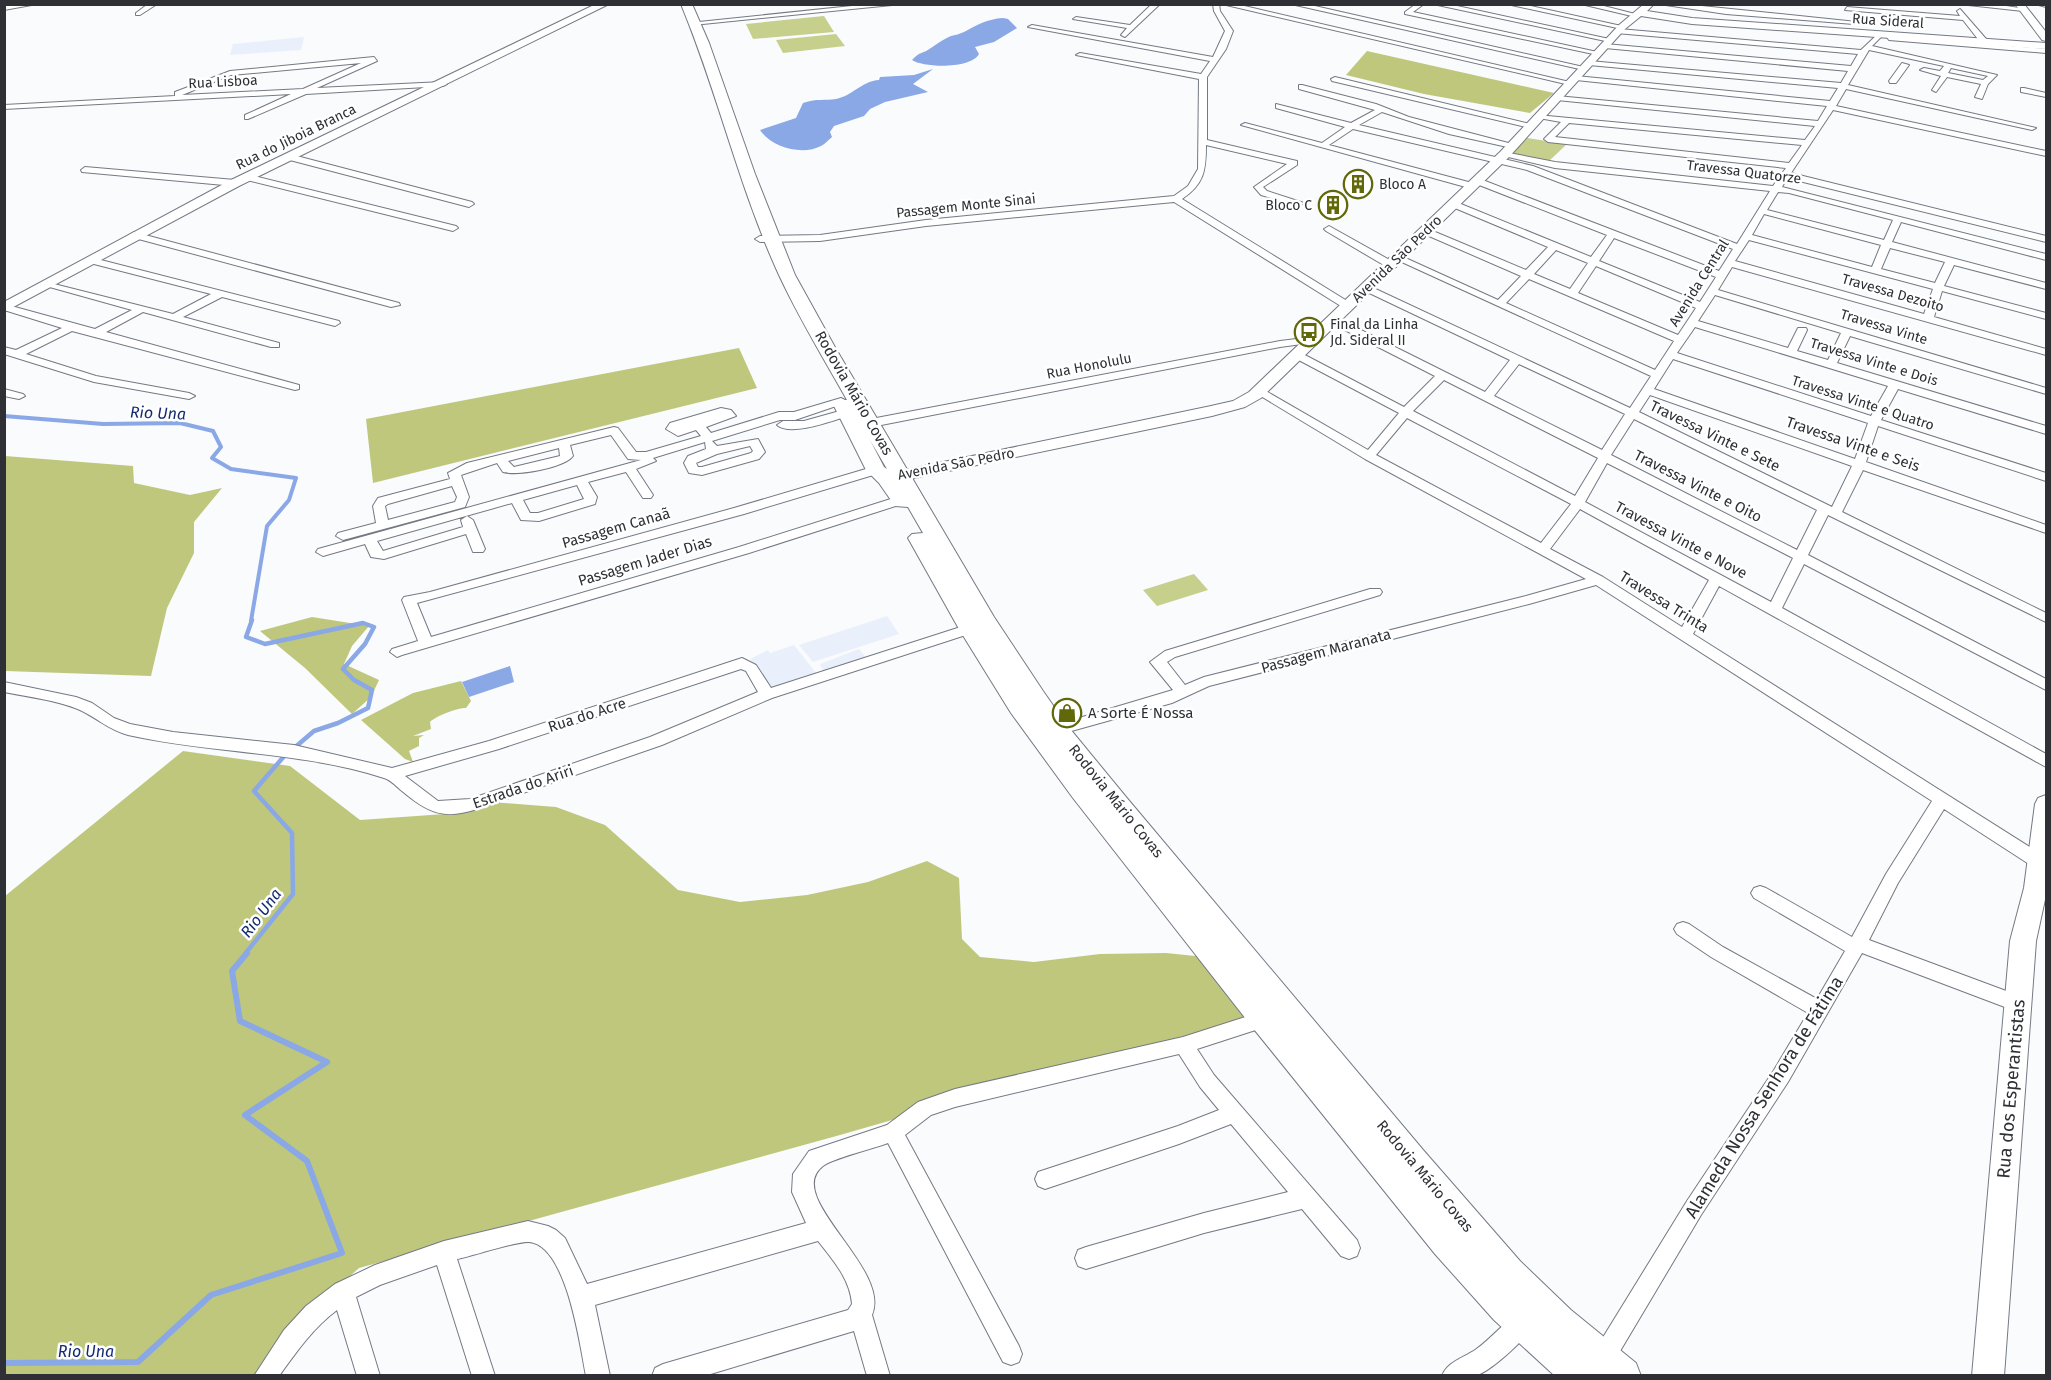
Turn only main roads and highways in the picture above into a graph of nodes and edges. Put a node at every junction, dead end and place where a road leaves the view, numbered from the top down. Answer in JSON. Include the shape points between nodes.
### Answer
{"nodes":[{"id":1,"x":605,"y":4,"type":"edge"},
{"id":2,"x":676,"y":4,"type":"edge"},
{"id":3,"x":686,"y":4,"type":"edge"},
{"id":4,"x":1650,"y":4,"type":"edge"},
{"id":5,"x":2021,"y":7,"type":"edge"},
{"id":6,"x":1636,"y":15,"type":"junction"},
{"id":7,"x":2046,"y":38,"type":"edge"},
{"id":8,"x":2046,"y":46,"type":"edge"},
{"id":9,"x":765,"y":235,"type":"junction"},
{"id":10,"x":6,"y":307,"type":"edge"},
{"id":11,"x":888,"y":475,"type":"junction"},
{"id":12,"x":2046,"y":804,"type":"edge"},
{"id":13,"x":2040,"y":880,"type":"edge"},
{"id":14,"x":1223,"y":950,"type":"junction"},
{"id":15,"x":1602,"y":1370,"type":"edge"},
{"id":16,"x":1988,"y":1376,"type":"edge"}],
"edges":[{"from":1,"to":10,"type":"main road","name":"Rua do Jiboia Branca","via":[[241,180]]},
{"from":2,"to":9,"type":"main road","name":"Rodovia Mário Covas","via":[[723,128],[744,198]]},
{"from":3,"to":9,"type":"main road","name":"Rodovia Mário Covas","via":[[703,43]]},
{"from":4,"to":6,"type":"main road","name":"Avenida São Pedro"},
{"from":5,"to":7,"type":"main road"},
{"from":6,"to":8,"type":"main road","name":"Rua Sideral","via":[[1879,35],[1915,32]]},
{"from":6,"to":11,"type":"main road","name":"Avenida São Pedro","via":[[1504,154],[1425,226],[1395,262],[1260,392],[1239,404],[1212,411]]},
{"from":9,"to":11,"type":"main road","name":"Rodovia Mário Covas","via":[[871,423]]},
{"from":9,"to":11,"type":"main road","name":"Rodovia Mário Covas","via":[[774,277],[842,404]]},
{"from":11,"to":14,"type":"main road","name":"Rodovia Mário Covas","via":[[1058,730]]},
{"from":11,"to":14,"type":"main road","name":"Rodovia Mário Covas","via":[[912,527],[970,629],[1020,707],[1082,791]]},
{"from":12,"to":13,"type":"main road","name":"Rua dos Esperantistas"},
{"from":13,"to":16,"type":"main road","name":"Rua dos Esperantistas","via":[[2024,941]]},
{"from":14,"to":15,"type":"main road","name":"Rodovia Mário Covas","via":[[1508,1273]]},
{"from":14,"to":15,"type":"main road","name":"Rodovia Mário Covas","via":[[1264,1019],[1447,1242],[1523,1323]]}]}
